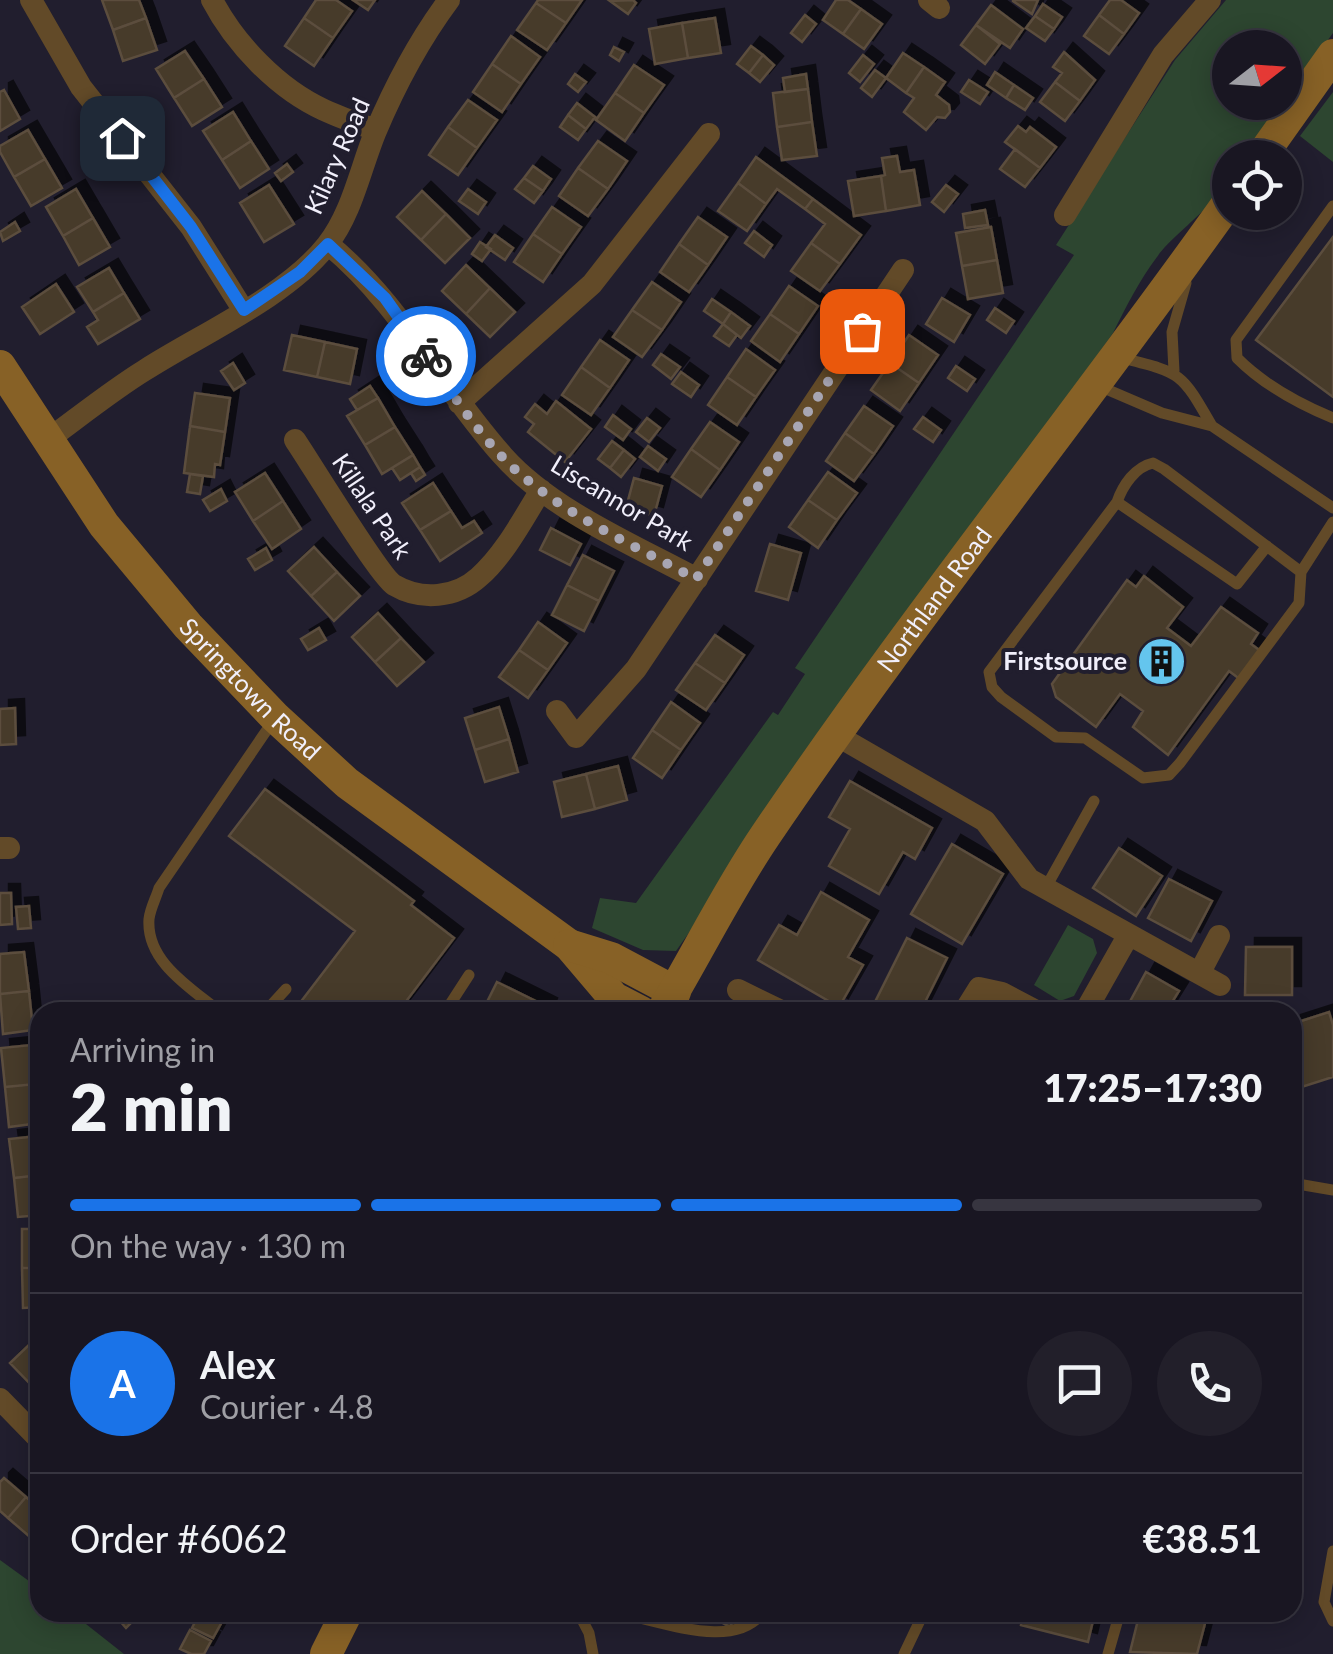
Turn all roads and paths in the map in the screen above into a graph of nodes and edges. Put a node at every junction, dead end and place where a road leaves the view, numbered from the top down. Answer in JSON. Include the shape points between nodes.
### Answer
{"nodes":[{"id":1,"x":31,"y":0,"type":"edge"},
{"id":2,"x":212,"y":0,"type":"edge"},
{"id":3,"x":449,"y":0,"type":"edge"},
{"id":4,"x":1210,"y":0,"type":"edge"},
{"id":5,"x":1333,"y":55,"type":"edge"},
{"id":6,"x":376,"y":130,"type":"junction"},
{"id":7,"x":709,"y":134,"type":"dead end"},
{"id":8,"x":1273,"y":140,"type":"edge"},
{"id":9,"x":1333,"y":206,"type":"edge"},
{"id":10,"x":1065,"y":215,"type":"dead end"},
{"id":11,"x":1212,"y":226,"type":"edge"},
{"id":12,"x":328,"y":244,"type":"junction"},
{"id":13,"x":1195,"y":250,"type":"junction"},
{"id":14,"x":903,"y":270,"type":"dead end"},
{"id":15,"x":244,"y":310,"type":"junction"},
{"id":16,"x":1119,"y":357,"type":"junction"},
{"id":17,"x":0,"y":366,"type":"edge"},
{"id":18,"x":1174,"y":371,"type":"junction"},
{"id":19,"x":1098,"y":385,"type":"junction"},
{"id":20,"x":458,"y":403,"type":"junction"},
{"id":21,"x":1333,"y":418,"type":"edge"},
{"id":22,"x":1212,"y":426,"type":"junction"},
{"id":23,"x":295,"y":440,"type":"dead end"},
{"id":24,"x":46,"y":441,"type":"junction"},
{"id":25,"x":541,"y":490,"type":"junction"},
{"id":26,"x":1117,"y":502,"type":"junction"},
{"id":27,"x":1333,"y":508,"type":"edge"},
{"id":28,"x":1333,"y":522,"type":"edge"},
{"id":29,"x":1267,"y":546,"type":"junction"},
{"id":30,"x":1301,"y":572,"type":"junction"},
{"id":31,"x":696,"y":579,"type":"junction"},
{"id":32,"x":556,"y":711,"type":"dead end"},
{"id":33,"x":275,"y":717,"type":"junction"},
{"id":34,"x":836,"y":735,"type":"junction"},
{"id":35,"x":1094,"y":801,"type":"dead end"},
{"id":36,"x":1045,"y":889,"type":"junction"},
{"id":37,"x":1128,"y":936,"type":"junction"},
{"id":38,"x":1219,"y":936,"type":"dead end"},
{"id":39,"x":569,"y":945,"type":"junction"},
{"id":40,"x":1200,"y":972,"type":"junction"},
{"id":41,"x":469,"y":976,"type":"dead end"},
{"id":42,"x":1220,"y":985,"type":"dead end"},
{"id":43,"x":286,"y":988,"type":"dead end"},
{"id":44,"x":738,"y":990,"type":"dead end"},
{"id":45,"x":208,"y":1002,"type":"edge"},
{"id":46,"x":274,"y":1002,"type":"edge"},
{"id":47,"x":452,"y":1002,"type":"edge"},
{"id":48,"x":622,"y":1002,"type":"edge"},
{"id":49,"x":668,"y":1002,"type":"edge"},
{"id":50,"x":763,"y":1002,"type":"edge"},
{"id":51,"x":970,"y":1002,"type":"edge"},
{"id":52,"x":1019,"y":1002,"type":"edge"},
{"id":53,"x":1091,"y":1002,"type":"edge"},
{"id":54,"x":1302,"y":1185,"type":"edge"},
{"id":55,"x":1333,"y":1190,"type":"edge"},
{"id":56,"x":0,"y":1399,"type":"edge"},
{"id":57,"x":30,"y":1430,"type":"edge"},
{"id":58,"x":1333,"y":1551,"type":"edge"},
{"id":59,"x":1333,"y":1620,"type":"edge"},
{"id":60,"x":342,"y":1622,"type":"edge"},
{"id":61,"x":583,"y":1622,"type":"edge"},
{"id":62,"x":650,"y":1622,"type":"edge"},
{"id":63,"x":758,"y":1622,"type":"edge"},
{"id":64,"x":919,"y":1622,"type":"edge"},
{"id":65,"x":1117,"y":1622,"type":"edge"},
{"id":66,"x":326,"y":1654,"type":"edge"},
{"id":67,"x":593,"y":1654,"type":"edge"},
{"id":68,"x":904,"y":1654,"type":"edge"},
{"id":69,"x":1108,"y":1654,"type":"edge"}],
"edges":[{"from":1,"to":15,"type":"street","via":[[81,87],[191,227]]},
{"from":2,"to":6,"type":"street","via":[[270,74],[321,109]]},
{"from":3,"to":6,"type":"street","name":"Kilary Road"},
{"from":4,"to":10,"type":"street","via":[[1163,55]]},
{"from":5,"to":8,"type":"main road"},
{"from":6,"to":12,"type":"street","name":"Kilary Road"},
{"from":7,"to":20,"type":"street","via":[[592,284]]},
{"from":9,"to":21,"type":"lane","via":[[1236,340],[1236,358],[1248,370]]},
{"from":11,"to":13,"type":"main road","name":"Northland Road"},
{"from":12,"to":15,"type":"street","name":"Kilary Road"},
{"from":12,"to":20,"type":"street","name":"Liscannor Park","via":[[385,298]]},
{"from":13,"to":16,"type":"main road","name":"Northland Road"},
{"from":13,"to":18,"type":"lane","via":[[1172,332]]},
{"from":14,"to":31,"type":"street","name":"Liscannor Park"},
{"from":15,"to":24,"type":"street","name":"Kilary Road"},
{"from":16,"to":18,"type":"lane"},
{"from":16,"to":19,"type":"main road","name":"Northland Road"},
{"from":17,"to":24,"type":"main road","name":"Springtown Road"},
{"from":18,"to":22,"type":"lane"},
{"from":19,"to":22,"type":"lane"},
{"from":19,"to":34,"type":"main road","name":"Northland Road"},
{"from":20,"to":25,"type":"street","name":"Liscannor Park"},
{"from":22,"to":27,"type":"lane"},
{"from":23,"to":25,"type":"street","name":"Killala Park","via":[[391,584],[429,596],[460,590],[480,576]]},
{"from":24,"to":33,"type":"main road","name":"Springtown Road","via":[[188,626]]},
{"from":25,"to":31,"type":"street","name":"Liscannor Park"},
{"from":26,"to":29,"type":"lane","via":[[1237,584]]},
{"from":26,"to":29,"type":"lane","via":[[1136,472],[1153,463]]},
{"from":26,"to":30,"type":"lane","via":[[989,672],[1001,697],[1056,736],[1086,738],[1143,778],[1169,775],[1180,763],[1299,603]]},
{"from":28,"to":30,"type":"lane"},
{"from":29,"to":30,"type":"lane"},
{"from":31,"to":32,"type":"street","name":"Liscannor Park","via":[[636,669],[576,737]]},
{"from":33,"to":39,"type":"main road","name":"Springtown Road","via":[[347,783]]},
{"from":33,"to":45,"type":"lane","via":[[159,888],[149,918],[163,964]]},
{"from":34,"to":36,"type":"street","via":[[985,821],[1029,879]]},
{"from":34,"to":49,"type":"main road","name":"Northland Road","via":[[762,840]]},
{"from":35,"to":36,"type":"lane"},
{"from":36,"to":37,"type":"street"},
{"from":37,"to":40,"type":"street"},
{"from":37,"to":53,"type":"street"},
{"from":38,"to":40,"type":"street"},
{"from":39,"to":48,"type":"main road","name":"Springtown Road"},
{"from":39,"to":49,"type":"main road","name":"Springtown Road","via":[[611,958]]},
{"from":40,"to":42,"type":"street"},
{"from":41,"to":47,"type":"lane"},
{"from":43,"to":46,"type":"lane"},
{"from":44,"to":50,"type":"street"},
{"from":51,"to":52,"type":"street","via":[[979,988]]},
{"from":54,"to":55,"type":"lane"},
{"from":56,"to":57,"type":"street"},
{"from":58,"to":59,"type":"lane","via":[[1324,1602]]},
{"from":60,"to":66,"type":"main road"},
{"from":61,"to":67,"type":"lane"},
{"from":62,"to":63,"type":"lane","via":[[715,1639],[731,1639]]},
{"from":64,"to":68,"type":"lane"},
{"from":65,"to":69,"type":"lane"}]}
